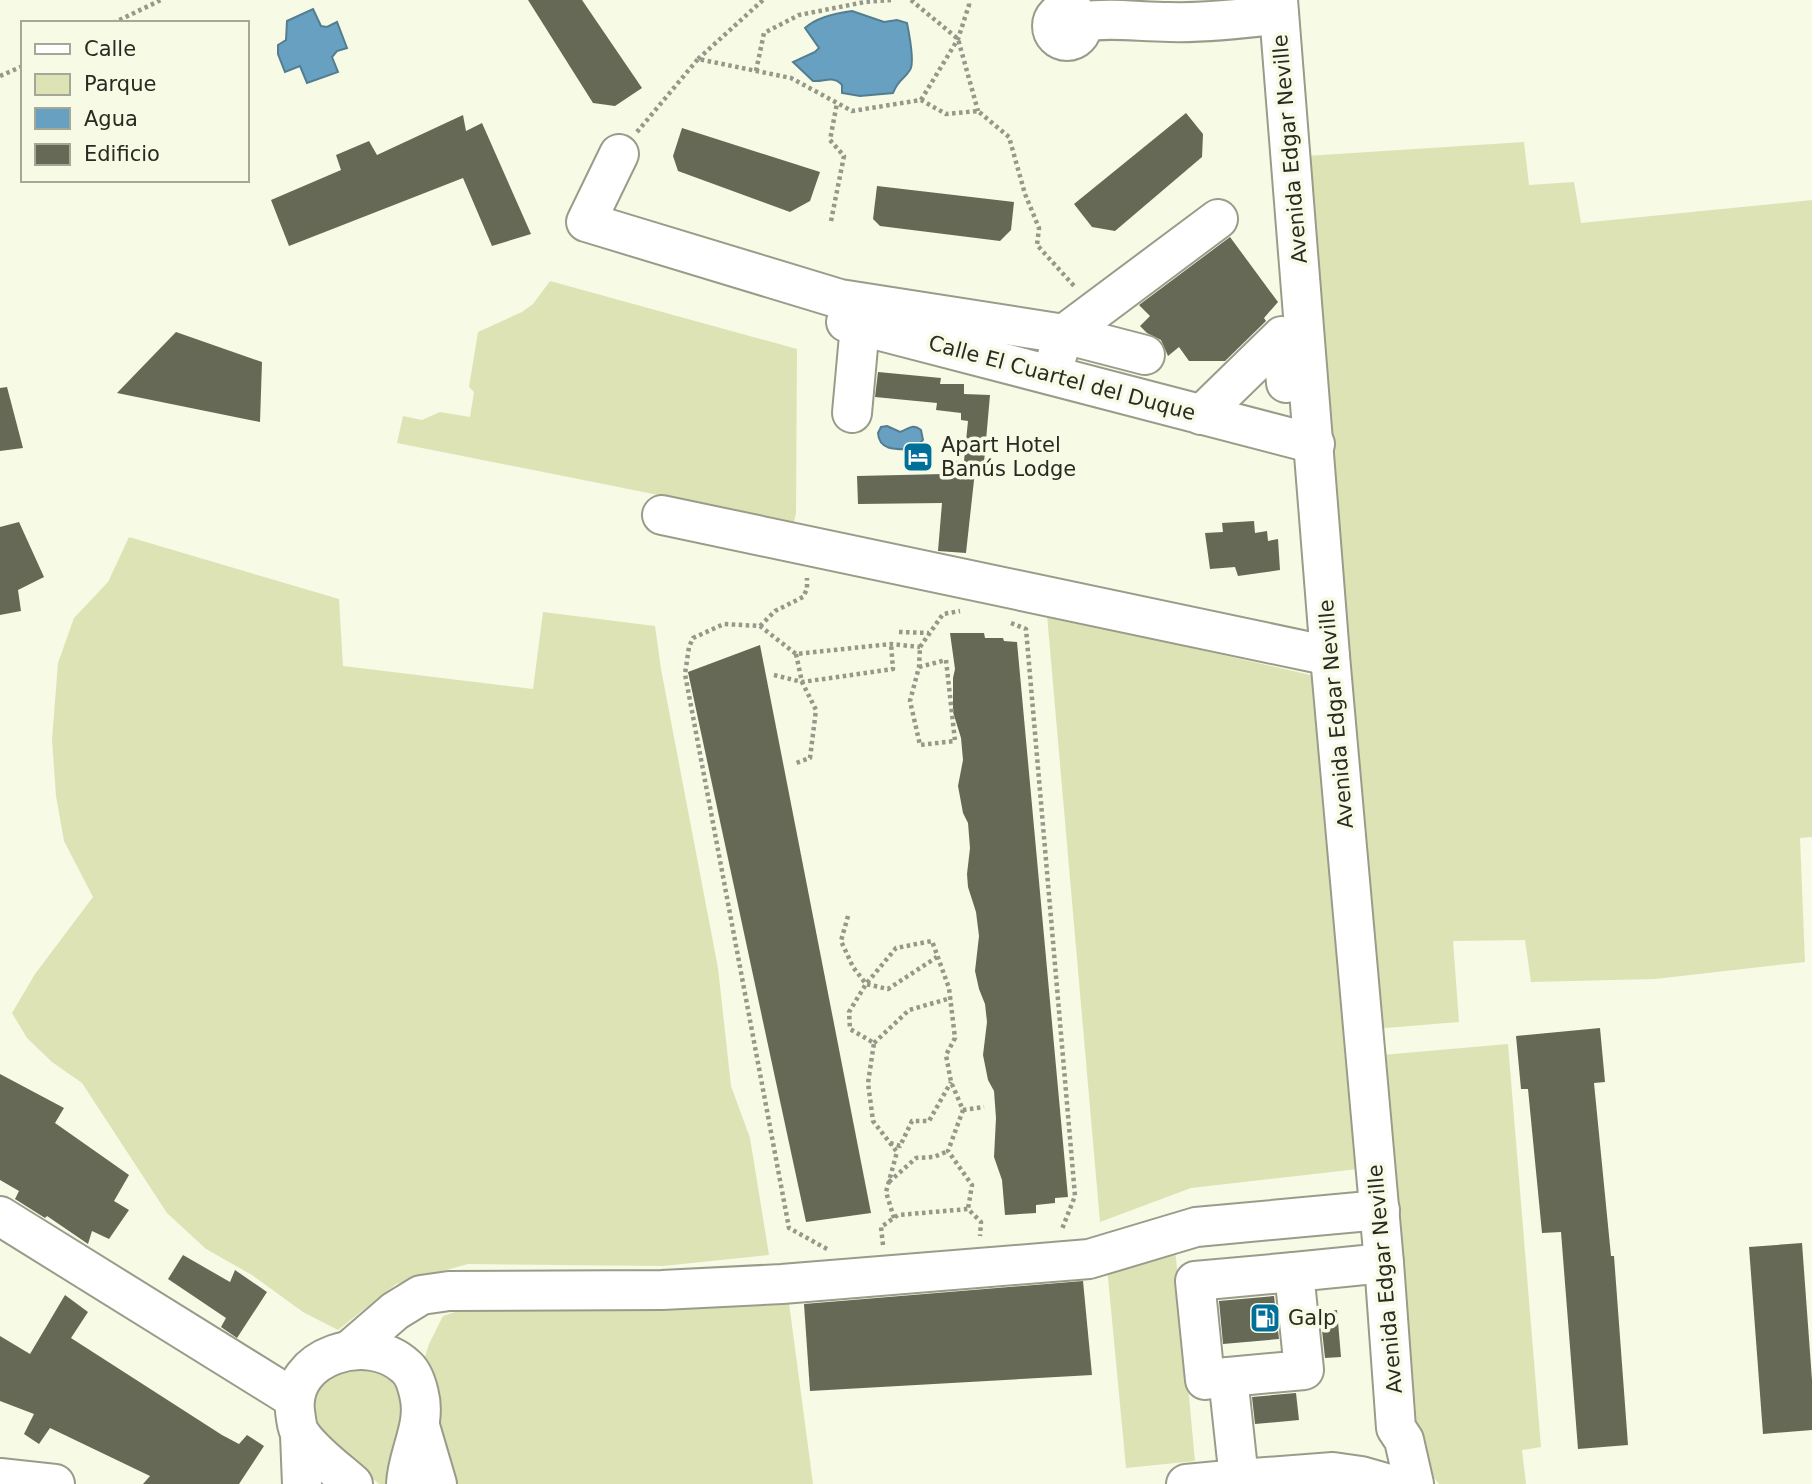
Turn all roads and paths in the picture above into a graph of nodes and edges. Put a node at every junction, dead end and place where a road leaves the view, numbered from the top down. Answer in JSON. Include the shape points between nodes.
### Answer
{"nodes":[{"id":1,"x":160,"y":0,"type":"edge"},
{"id":2,"x":763,"y":0,"type":"edge"},
{"id":3,"x":892,"y":0,"type":"edge"},
{"id":4,"x":911,"y":0,"type":"edge"},
{"id":5,"x":969,"y":0,"type":"edge"},
{"id":6,"x":1278,"y":7,"type":"edge"},
{"id":7,"x":117,"y":21,"type":"edge"},
{"id":8,"x":1081,"y":22,"type":"dead end"},
{"id":9,"x":958,"y":39,"type":"junction"},
{"id":10,"x":698,"y":59,"type":"junction"},
{"id":11,"x":21,"y":67,"type":"edge"},
{"id":12,"x":756,"y":71,"type":"junction"},
{"id":13,"x":0,"y":76,"type":"edge"},
{"id":14,"x":920,"y":100,"type":"junction"},
{"id":15,"x":837,"y":103,"type":"junction"},
{"id":16,"x":978,"y":111,"type":"junction"},
{"id":17,"x":619,"y":154,"type":"joint"},
{"id":18,"x":1218,"y":219,"type":"dead end"},
{"id":19,"x":831,"y":221,"type":"dead end"},
{"id":20,"x":1097,"y":311,"type":"junction"},
{"id":21,"x":809,"y":312,"type":"dead end"},
{"id":22,"x":860,"y":326,"type":"junction"},
{"id":23,"x":1064,"y":334,"type":"junction"},
{"id":24,"x":1144,"y":355,"type":"dead end"},
{"id":25,"x":1051,"y":375,"type":"junction"},
{"id":26,"x":852,"y":413,"type":"dead end"},
{"id":27,"x":1315,"y":444,"type":"junction"},
{"id":28,"x":662,"y":515,"type":"dead end"},
{"id":29,"x":807,"y":545,"type":"junction"},
{"id":30,"x":963,"y":611,"type":"dead end"},
{"id":31,"x":1005,"y":621,"type":"dead end"},
{"id":32,"x":760,"y":626,"type":"junction"},
{"id":33,"x":900,"y":632,"type":"dead end"},
{"id":34,"x":930,"y":633,"type":"junction"},
{"id":35,"x":891,"y":644,"type":"junction"},
{"id":36,"x":920,"y":647,"type":"junction"},
{"id":37,"x":796,"y":654,"type":"junction"},
{"id":38,"x":1330,"y":656,"type":"junction"},
{"id":39,"x":919,"y":667,"type":"junction"},
{"id":40,"x":774,"y":675,"type":"dead end"},
{"id":41,"x":802,"y":682,"type":"junction"},
{"id":42,"x":796,"y":763,"type":"dead end"},
{"id":43,"x":848,"y":916,"type":"dead end"},
{"id":44,"x":937,"y":957,"type":"junction"},
{"id":45,"x":866,"y":984,"type":"junction"},
{"id":46,"x":951,"y":998,"type":"junction"},
{"id":47,"x":874,"y":1044,"type":"junction"},
{"id":48,"x":951,"y":1082,"type":"junction"},
{"id":49,"x":984,"y":1107,"type":"dead end"},
{"id":50,"x":963,"y":1110,"type":"junction"},
{"id":51,"x":890,"y":1143,"type":"junction"},
{"id":52,"x":948,"y":1151,"type":"junction"},
{"id":53,"x":889,"y":1182,"type":"junction"},
{"id":54,"x":968,"y":1209,"type":"junction"},
{"id":55,"x":1380,"y":1210,"type":"junction"},
{"id":56,"x":0,"y":1216,"type":"edge"},
{"id":57,"x":894,"y":1218,"type":"junction"},
{"id":58,"x":1062,"y":1230,"type":"dead end"},
{"id":59,"x":993,"y":1236,"type":"dead end"},
{"id":60,"x":870,"y":1247,"type":"dead end"},
{"id":61,"x":830,"y":1250,"type":"dead end"},
{"id":62,"x":1384,"y":1263,"type":"junction"},
{"id":63,"x":1294,"y":1272,"type":"junction"},
{"id":64,"x":449,"y":1291,"type":"junction"},
{"id":65,"x":351,"y":1349,"type":"junction"},
{"id":66,"x":406,"y":1366,"type":"junction"},
{"id":67,"x":1228,"y":1377,"type":"junction"},
{"id":68,"x":293,"y":1398,"type":"junction"},
{"id":69,"x":419,"y":1422,"type":"junction"},
{"id":70,"x":1396,"y":1429,"type":"junction"},
{"id":71,"x":300,"y":1435,"type":"junction"},
{"id":72,"x":1333,"y":1472,"type":"junction"},
{"id":73,"x":0,"y":1478,"type":"edge"},
{"id":74,"x":1238,"y":1482,"type":"edge"},
{"id":75,"x":55,"y":1484,"type":"edge"},
{"id":76,"x":302,"y":1484,"type":"edge"},
{"id":77,"x":353,"y":1484,"type":"edge"},
{"id":78,"x":407,"y":1484,"type":"edge"},
{"id":79,"x":437,"y":1484,"type":"edge"},
{"id":80,"x":1186,"y":1484,"type":"edge"},
{"id":81,"x":1389,"y":1484,"type":"edge"},
{"id":82,"x":1414,"y":1484,"type":"edge"}],
"edges":[{"from":1,"to":7,"type":"path"},
{"from":2,"to":10,"type":"path"},
{"from":3,"to":12,"type":"path","via":[[799,15],[764,33]]},
{"from":4,"to":9,"type":"path"},
{"from":5,"to":9,"type":"path"},
{"from":6,"to":8,"type":"street","via":[[1212,21],[1104,18]]},
{"from":6,"to":27,"type":"street","name":"Avenida Edgar Neville"},
{"from":9,"to":14,"type":"path"},
{"from":9,"to":16,"type":"path"},
{"from":10,"to":12,"type":"path"},
{"from":10,"to":17,"type":"path"},
{"from":11,"to":13,"type":"path"},
{"from":12,"to":15,"type":"path","via":[[791,78]]},
{"from":14,"to":15,"type":"path","via":[[852,111]]},
{"from":14,"to":16,"type":"path","via":[[946,114]]},
{"from":15,"to":19,"type":"path","via":[[830,140],[844,156]]},
{"from":16,"to":20,"type":"path","via":[[1009,137],[1039,228],[1037,245]]},
{"from":17,"to":23,"type":"street","via":[[586,222],[841,299]]},
{"from":18,"to":20,"type":"street"},
{"from":20,"to":23,"type":"street"},
{"from":21,"to":22,"type":"street","name":"Calle El Cuartel del Duque"},
{"from":22,"to":25,"type":"street","name":"Calle El Cuartel del Duque"},
{"from":22,"to":26,"type":"street"},
{"from":23,"to":24,"type":"street"},
{"from":23,"to":25,"type":"street"},
{"from":25,"to":27,"type":"street","name":"Calle El Cuartel del Duque","via":[[1212,405]]},
{"from":27,"to":38,"type":"street","name":"Avenida Edgar Neville"},
{"from":28,"to":29,"type":"street"},
{"from":29,"to":32,"type":"path","via":[[803,597],[775,611]]},
{"from":29,"to":38,"type":"street"},
{"from":30,"to":34,"type":"path","via":[[943,614]]},
{"from":31,"to":58,"type":"path","via":[[1026,629],[1074,1196]]},
{"from":32,"to":37,"type":"path"},
{"from":32,"to":61,"type":"path","via":[[724,624],[693,638],[685,674],[789,1228]]},
{"from":33,"to":34,"type":"path"},
{"from":34,"to":36,"type":"path"},
{"from":35,"to":36,"type":"path"},
{"from":35,"to":37,"type":"path"},
{"from":35,"to":41,"type":"path","via":[[894,669]]},
{"from":36,"to":39,"type":"path"},
{"from":37,"to":41,"type":"path"},
{"from":38,"to":55,"type":"street","name":"Avenida Edgar Neville"},
{"from":39,"to":39,"type":"path","via":[[910,701],[920,745],[955,741],[946,660]]},
{"from":40,"to":41,"type":"path"},
{"from":41,"to":42,"type":"path","via":[[816,710],[810,758]]},
{"from":43,"to":45,"type":"path","via":[[841,941]]},
{"from":44,"to":45,"type":"path","via":[[888,989]]},
{"from":44,"to":45,"type":"path","via":[[932,941],[896,948]]},
{"from":44,"to":46,"type":"path"},
{"from":45,"to":47,"type":"path","via":[[849,1013],[850,1029]]},
{"from":46,"to":47,"type":"path","via":[[909,1010]]},
{"from":46,"to":48,"type":"path","via":[[956,1038],[946,1055]]},
{"from":47,"to":51,"type":"path","via":[[868,1083],[873,1121]]},
{"from":48,"to":50,"type":"path"},
{"from":48,"to":51,"type":"path","via":[[929,1121],[912,1122],[901,1146]]},
{"from":49,"to":50,"type":"path"},
{"from":50,"to":52,"type":"path"},
{"from":51,"to":53,"type":"path","via":[[897,1153]]},
{"from":52,"to":53,"type":"path","via":[[916,1158]]},
{"from":52,"to":54,"type":"path","via":[[972,1185]]},
{"from":53,"to":57,"type":"path","via":[[886,1192]]},
{"from":54,"to":57,"type":"path"},
{"from":54,"to":59,"type":"path","via":[[981,1222],[980,1237]]},
{"from":55,"to":62,"type":"street","name":"Avenida Edgar Neville"},
{"from":55,"to":64,"type":"street","via":[[1196,1227],[1089,1259],[782,1284]]},
{"from":56,"to":68,"type":"street"},
{"from":57,"to":60,"type":"path","via":[[881,1227],[883,1246]]},
{"from":62,"to":63,"type":"street"},
{"from":62,"to":70,"type":"street","name":"Avenida Edgar Neville"},
{"from":63,"to":67,"type":"street","via":[[1304,1370]]},
{"from":63,"to":67,"type":"street","via":[[1195,1281],[1205,1380]]},
{"from":64,"to":65,"type":"street","via":[[412,1301]]},
{"from":64,"to":66,"type":"street","via":[[414,1327]]},
{"from":65,"to":66,"type":"street","via":[[386,1354]]},
{"from":65,"to":68,"type":"street","via":[[315,1365]]},
{"from":66,"to":69,"type":"street","via":[[420,1396]]},
{"from":67,"to":74,"type":"street"},
{"from":68,"to":71,"type":"street"},
{"from":69,"to":78,"type":"street"},
{"from":69,"to":79,"type":"street"},
{"from":70,"to":72,"type":"street","via":[[1380,1451]]},
{"from":70,"to":82,"type":"street","name":"Avenida Edgar Neville","via":[[1404,1440]]},
{"from":71,"to":76,"type":"street"},
{"from":71,"to":77,"type":"street"},
{"from":72,"to":74,"type":"street"},
{"from":72,"to":81,"type":"street"},
{"from":73,"to":75,"type":"street"},
{"from":74,"to":80,"type":"street"}]}
